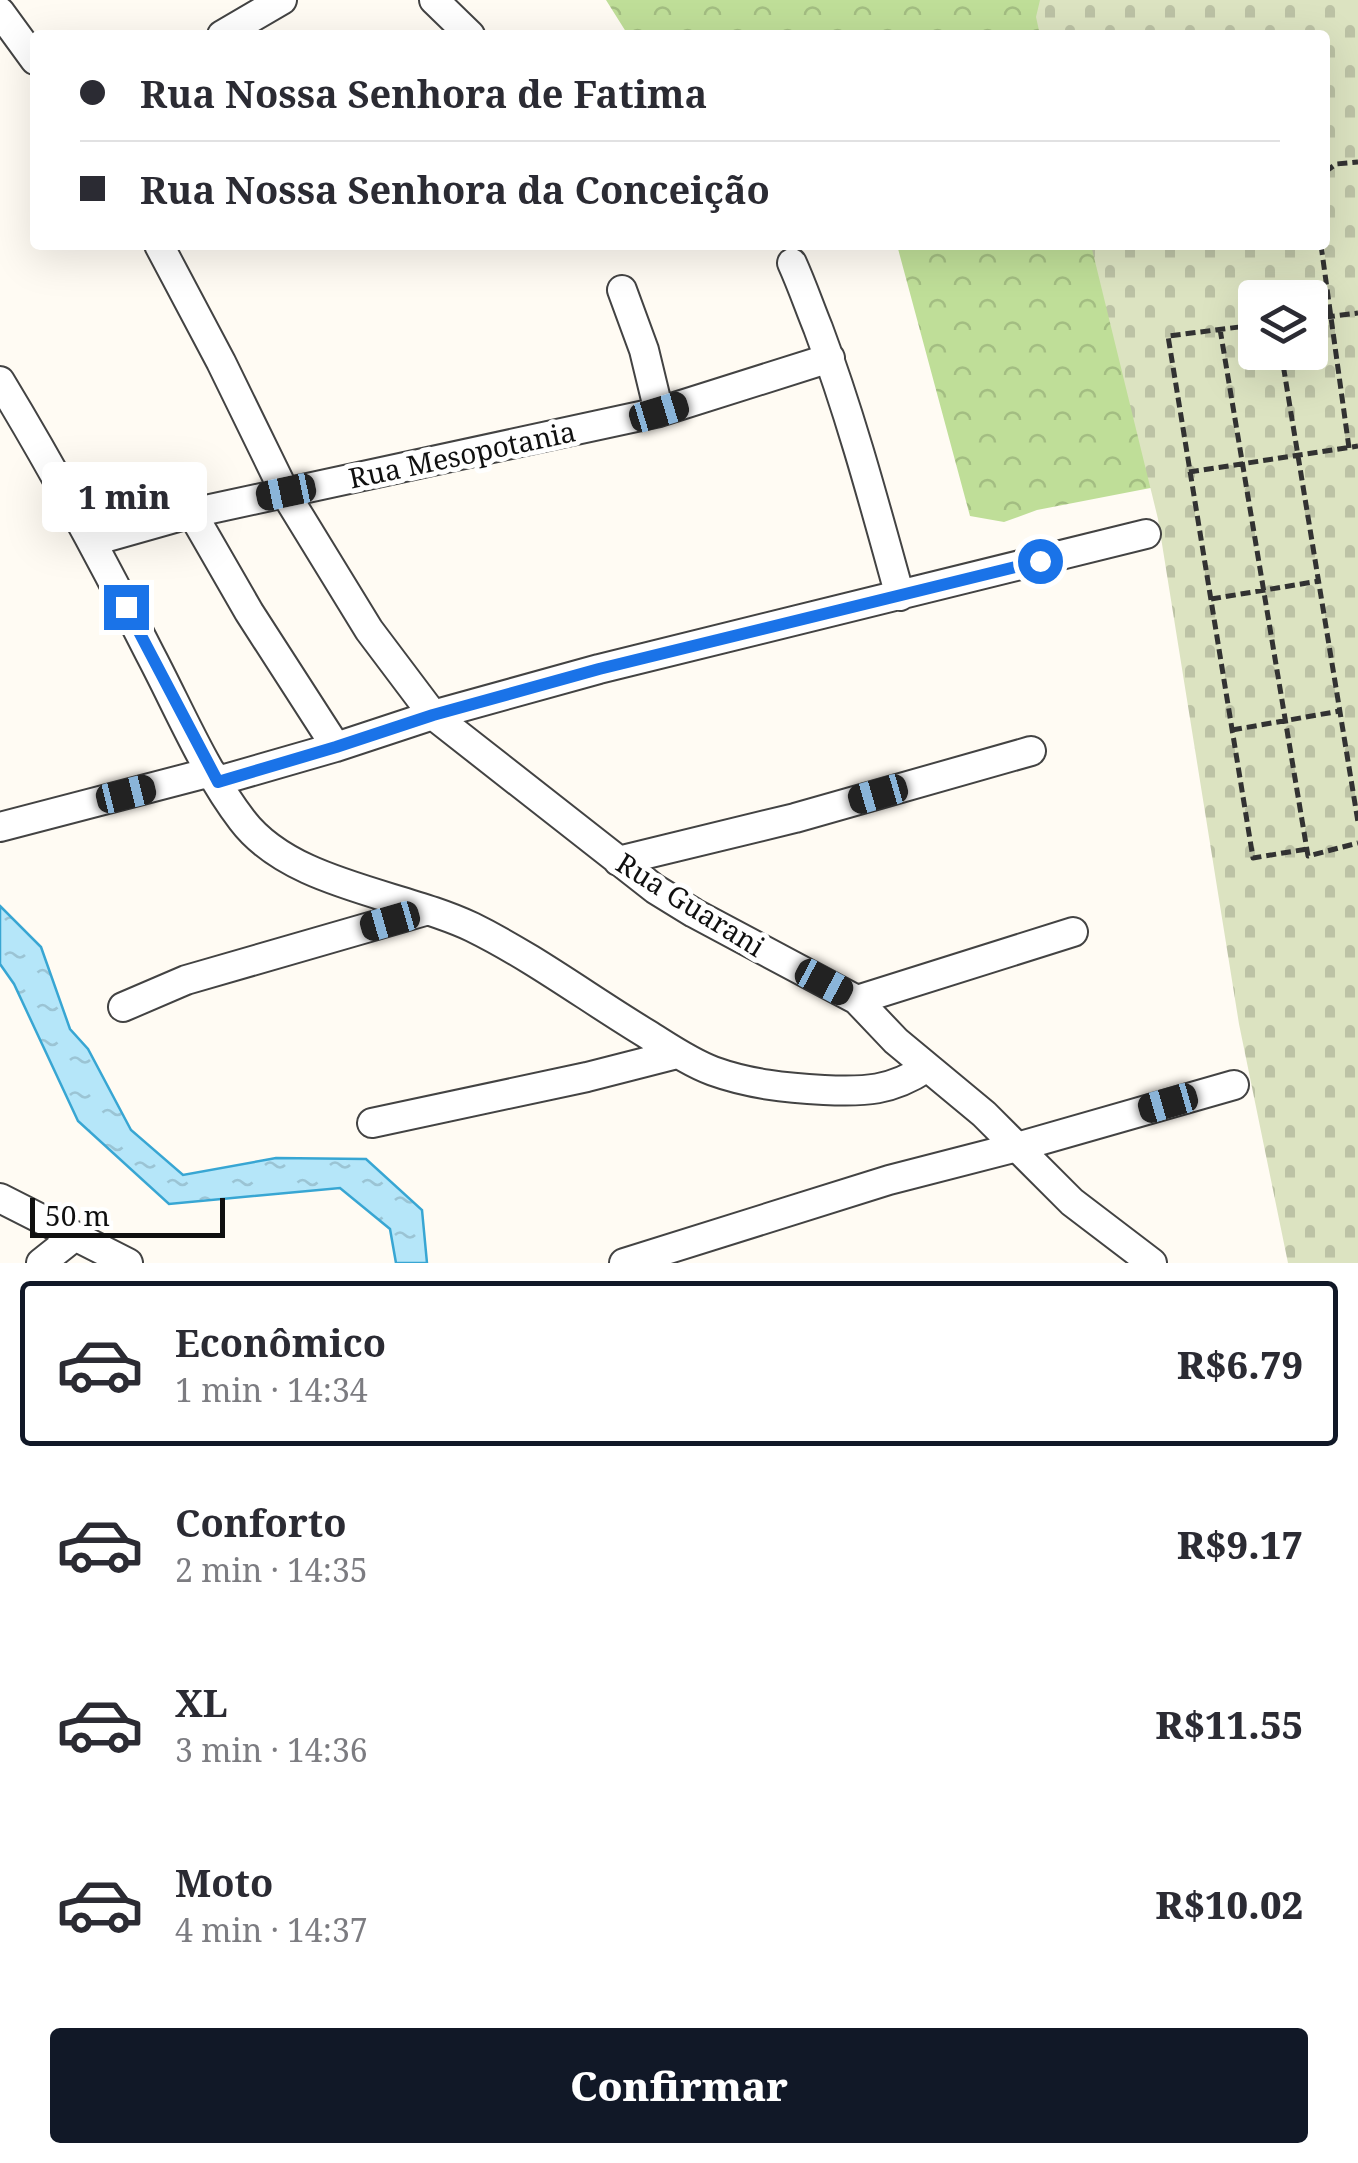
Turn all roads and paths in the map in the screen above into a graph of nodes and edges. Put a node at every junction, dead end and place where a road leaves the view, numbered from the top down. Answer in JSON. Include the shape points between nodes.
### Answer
{"nodes":[{"id":1,"x":434,"y":0,"type":"edge"},
{"id":2,"x":0,"y":12,"type":"edge"},
{"id":3,"x":271,"y":16,"type":"edge"},
{"id":4,"x":235,"y":30,"type":"edge"},
{"id":5,"x":465,"y":30,"type":"edge"},
{"id":6,"x":30,"y":53,"type":"edge"},
{"id":7,"x":1358,"y":162,"type":"edge"},
{"id":8,"x":1330,"y":168,"type":"edge"},
{"id":9,"x":161,"y":250,"type":"edge"},
{"id":10,"x":1322,"y":250,"type":"edge"},
{"id":11,"x":792,"y":263,"type":"dead end"},
{"id":12,"x":622,"y":290,"type":"dead end"},
{"id":13,"x":1358,"y":313,"type":"edge"},
{"id":14,"x":1328,"y":316,"type":"edge"},
{"id":15,"x":1331,"y":316,"type":"junction"},
{"id":16,"x":1238,"y":327,"type":"edge"},
{"id":17,"x":1220,"y":329,"type":"junction"},
{"id":18,"x":830,"y":358,"type":"junction"},
{"id":19,"x":1284,"y":370,"type":"edge"},
{"id":20,"x":0,"y":381,"type":"edge"},
{"id":21,"x":659,"y":412,"type":"junction"},
{"id":22,"x":1358,"y":446,"type":"edge"},
{"id":23,"x":1349,"y":448,"type":"junction"},
{"id":24,"x":1298,"y":456,"type":"junction"},
{"id":25,"x":1243,"y":464,"type":"junction"},
{"id":26,"x":1190,"y":472,"type":"junction"},
{"id":27,"x":286,"y":492,"type":"junction"},
{"id":28,"x":192,"y":513,"type":"junction"},
{"id":29,"x":1146,"y":534,"type":"dead end"},
{"id":30,"x":92,"y":541,"type":"junction"},
{"id":31,"x":1319,"y":581,"type":"junction"},
{"id":32,"x":1264,"y":590,"type":"junction"},
{"id":33,"x":900,"y":596,"type":"junction"},
{"id":34,"x":1210,"y":599,"type":"junction"},
{"id":35,"x":1340,"y":711,"type":"junction"},
{"id":36,"x":433,"y":715,"type":"junction"},
{"id":37,"x":1286,"y":720,"type":"junction"},
{"id":38,"x":1232,"y":730,"type":"junction"},
{"id":39,"x":336,"y":747,"type":"junction"},
{"id":40,"x":1032,"y":751,"type":"dead end"},
{"id":41,"x":215,"y":776,"type":"junction"},
{"id":42,"x":1358,"y":822,"type":"edge"},
{"id":43,"x":0,"y":827,"type":"edge"},
{"id":44,"x":1358,"y":843,"type":"edge"},
{"id":45,"x":1307,"y":849,"type":"junction"},
{"id":46,"x":618,"y":861,"type":"junction"},
{"id":47,"x":425,"y":910,"type":"junction"},
{"id":48,"x":1073,"y":932,"type":"dead end"},
{"id":49,"x":857,"y":1000,"type":"junction"},
{"id":50,"x":123,"y":1007,"type":"dead end"},
{"id":51,"x":677,"y":1054,"type":"junction"},
{"id":52,"x":926,"y":1068,"type":"junction"},
{"id":53,"x":1234,"y":1086,"type":"dead end"},
{"id":54,"x":372,"y":1122,"type":"dead end"},
{"id":55,"x":1017,"y":1147,"type":"junction"},
{"id":56,"x":0,"y":1198,"type":"edge"},
{"id":57,"x":75,"y":1236,"type":"junction"},
{"id":58,"x":41,"y":1263,"type":"edge"},
{"id":59,"x":128,"y":1263,"type":"edge"},
{"id":60,"x":624,"y":1263,"type":"edge"},
{"id":61,"x":1152,"y":1263,"type":"edge"}],
"edges":[{"from":1,"to":5,"type":"street"},
{"from":2,"to":6,"type":"street"},
{"from":3,"to":4,"type":"street"},
{"from":7,"to":8,"type":"path"},
{"from":9,"to":27,"type":"street","name":"Rua Guarani"},
{"from":10,"to":15,"type":"path"},
{"from":11,"to":18,"type":"street"},
{"from":12,"to":21,"type":"street"},
{"from":13,"to":15,"type":"path"},
{"from":14,"to":15,"type":"path"},
{"from":15,"to":23,"type":"path"},
{"from":16,"to":17,"type":"path"},
{"from":17,"to":25,"type":"path"},
{"from":17,"to":26,"type":"path","via":[[1168,336]]},
{"from":18,"to":21,"type":"street","name":"Rua Mesopotania"},
{"from":18,"to":33,"type":"street"},
{"from":19,"to":24,"type":"path"},
{"from":20,"to":30,"type":"street"},
{"from":21,"to":27,"type":"street","name":"Rua Mesopotania"},
{"from":22,"to":23,"type":"path"},
{"from":23,"to":24,"type":"path"},
{"from":24,"to":25,"type":"path"},
{"from":24,"to":31,"type":"path"},
{"from":25,"to":26,"type":"path"},
{"from":25,"to":32,"type":"path"},
{"from":26,"to":34,"type":"path"},
{"from":27,"to":28,"type":"street","name":"Rua Mesopotania"},
{"from":27,"to":36,"type":"street","name":"Rua Guarani","via":[[370,630]]},
{"from":28,"to":30,"type":"street","name":"Rua Mesopotania"},
{"from":28,"to":39,"type":"street"},
{"from":29,"to":33,"type":"street"},
{"from":30,"to":41,"type":"street"},
{"from":31,"to":32,"type":"path"},
{"from":31,"to":35,"type":"path"},
{"from":32,"to":34,"type":"path"},
{"from":32,"to":37,"type":"path"},
{"from":33,"to":36,"type":"street"},
{"from":34,"to":38,"type":"path"},
{"from":35,"to":37,"type":"path"},
{"from":35,"to":42,"type":"path"},
{"from":36,"to":39,"type":"street"},
{"from":36,"to":46,"type":"street","name":"Rua Guarani"},
{"from":37,"to":38,"type":"path"},
{"from":37,"to":45,"type":"path"},
{"from":38,"to":45,"type":"path","via":[[1253,858]]},
{"from":39,"to":41,"type":"street"},
{"from":40,"to":46,"type":"street"},
{"from":41,"to":43,"type":"street"},
{"from":41,"to":47,"type":"street","via":[[242,820],[292,864]]},
{"from":44,"to":45,"type":"path","via":[[1308,856]]},
{"from":46,"to":49,"type":"street","name":"Rua Guarani","via":[[694,913]]},
{"from":47,"to":50,"type":"street","via":[[186,980]]},
{"from":47,"to":51,"type":"street","via":[[520,954]]},
{"from":48,"to":49,"type":"street"},
{"from":49,"to":52,"type":"street","name":"Rua Guarani"},
{"from":51,"to":52,"type":"street","via":[[754,1084],[797,1089],[887,1087]]},
{"from":51,"to":54,"type":"street"},
{"from":52,"to":55,"type":"street","name":"Rua Guarani"},
{"from":53,"to":55,"type":"street"},
{"from":55,"to":60,"type":"street"},
{"from":55,"to":61,"type":"street","name":"Rua Guarani","via":[[1072,1202]]},
{"from":56,"to":57,"type":"street"},
{"from":57,"to":58,"type":"street"},
{"from":57,"to":59,"type":"street"}]}
